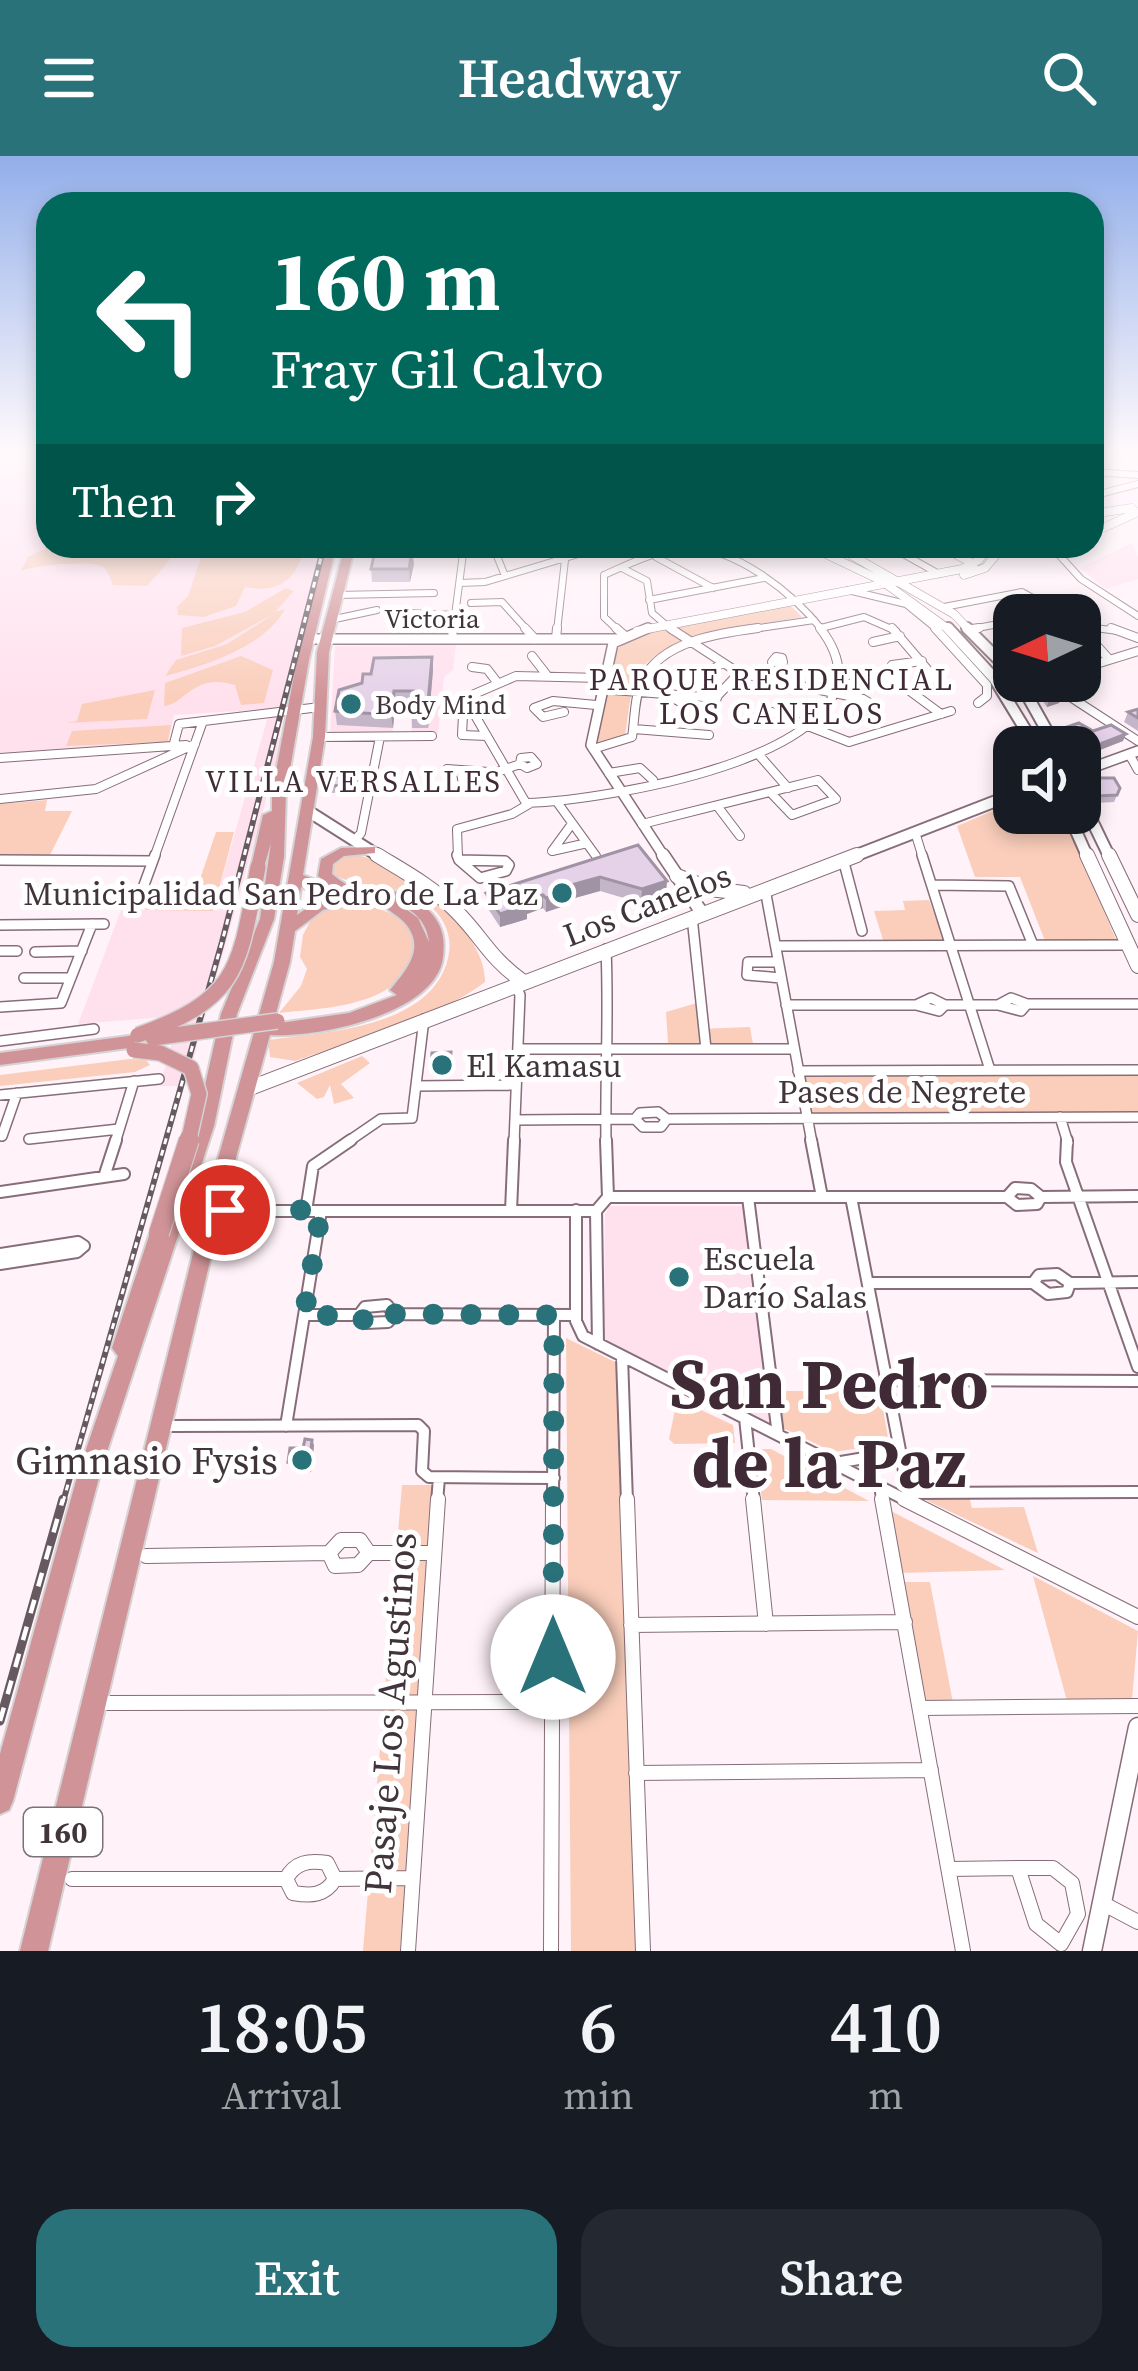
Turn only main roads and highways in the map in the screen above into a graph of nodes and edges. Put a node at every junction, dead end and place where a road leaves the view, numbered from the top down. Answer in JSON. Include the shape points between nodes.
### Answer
{"nodes":[{"id":1,"x":328,"y":558,"type":"edge"},
{"id":2,"x":347,"y":558,"type":"edge"},
{"id":3,"x":837,"y":558,"type":"edge"},
{"id":4,"x":852,"y":558,"type":"edge"},
{"id":5,"x":895,"y":583,"type":"junction"},
{"id":6,"x":993,"y":649,"type":"edge"},
{"id":7,"x":1025,"y":726,"type":"edge"},
{"id":8,"x":279,"y":792,"type":"junction"},
{"id":9,"x":993,"y":803,"type":"edge"},
{"id":10,"x":308,"y":812,"type":"junction"},
{"id":11,"x":1077,"y":834,"type":"edge"},
{"id":12,"x":1099,"y":834,"type":"edge"},
{"id":13,"x":370,"y":850,"type":"junction"},
{"id":14,"x":677,"y":876,"type":"road end"},
{"id":15,"x":296,"y":877,"type":"junction"},
{"id":16,"x":348,"y":890,"type":"junction"},
{"id":17,"x":760,"y":891,"type":"junction"},
{"id":18,"x":1135,"y":905,"type":"edge"},
{"id":19,"x":1113,"y":911,"type":"junction"},
{"id":20,"x":288,"y":928,"type":"junction"},
{"id":21,"x":492,"y":959,"type":"junction"},
{"id":22,"x":1138,"y":966,"type":"edge"},
{"id":23,"x":519,"y":982,"type":"junction"},
{"id":24,"x":500,"y":990,"type":"junction"},
{"id":25,"x":276,"y":1026,"type":"junction"},
{"id":26,"x":136,"y":1042,"type":"junction"},
{"id":27,"x":0,"y":1063,"type":"edge"},
{"id":28,"x":248,"y":1080,"type":"junction"},
{"id":29,"x":90,"y":1471,"type":"junction"},
{"id":30,"x":0,"y":1801,"type":"edge"},
{"id":31,"x":34,"y":1951,"type":"edge"}],
"edges":[{"from":1,"to":8,"type":"highway","number":"160"},
{"from":2,"to":10,"type":"highway","number":"160","via":[[326,639]]},
{"from":3,"to":5,"type":"main road"},
{"from":4,"to":5,"type":"main road"},
{"from":5,"to":6,"type":"main road","via":[[944,607]]},
{"from":5,"to":7,"type":"main road","via":[[978,654]]},
{"from":8,"to":26,"type":"highway","bridge":true,"via":[[227,988]]},
{"from":8,"to":29,"type":"highway","number":"160","via":[[262,937],[229,1014],[205,1126]]},
{"from":9,"to":17,"type":"main road","name":"Los Canelos"},
{"from":10,"to":13,"type":"main road"},
{"from":10,"to":15,"type":"highway","number":"160"},
{"from":11,"to":19,"type":"main road"},
{"from":12,"to":18,"type":"main road"},
{"from":13,"to":16,"type":"highway","via":[[341,852],[325,865],[327,879]]},
{"from":13,"to":21,"type":"main road","via":[[444,898]]},
{"from":14,"to":17,"type":"main road","via":[[710,889]]},
{"from":15,"to":16,"type":"highway","via":[[317,889]]},
{"from":15,"to":20,"type":"highway","number":"160"},
{"from":16,"to":25,"type":"highway","via":[[392,896],[426,916],[438,943],[430,972],[385,1008]]},
{"from":17,"to":23,"type":"main road","name":"Los Canelos"},
{"from":18,"to":19,"type":"main road"},
{"from":19,"to":22,"type":"main road"},
{"from":20,"to":25,"type":"highway","via":[[325,904],[376,901],[417,924],[424,950],[414,974],[389,995]]},
{"from":20,"to":28,"type":"highway","number":"160"},
{"from":21,"to":23,"type":"main road"},
{"from":21,"to":24,"type":"main road"},
{"from":23,"to":24,"type":"main road","name":"Los Canelos"},
{"from":24,"to":28,"type":"main road","name":"Los Canelos"},
{"from":25,"to":26,"type":"highway","bridge":true},
{"from":26,"to":27,"type":"highway"},
{"from":26,"to":27,"type":"highway"},
{"from":26,"to":29,"type":"highway","bridge":true,"via":[[182,1060],[201,1088]]},
{"from":28,"to":31,"type":"highway","number":"160"},
{"from":29,"to":30,"type":"highway","number":"160"}]}
